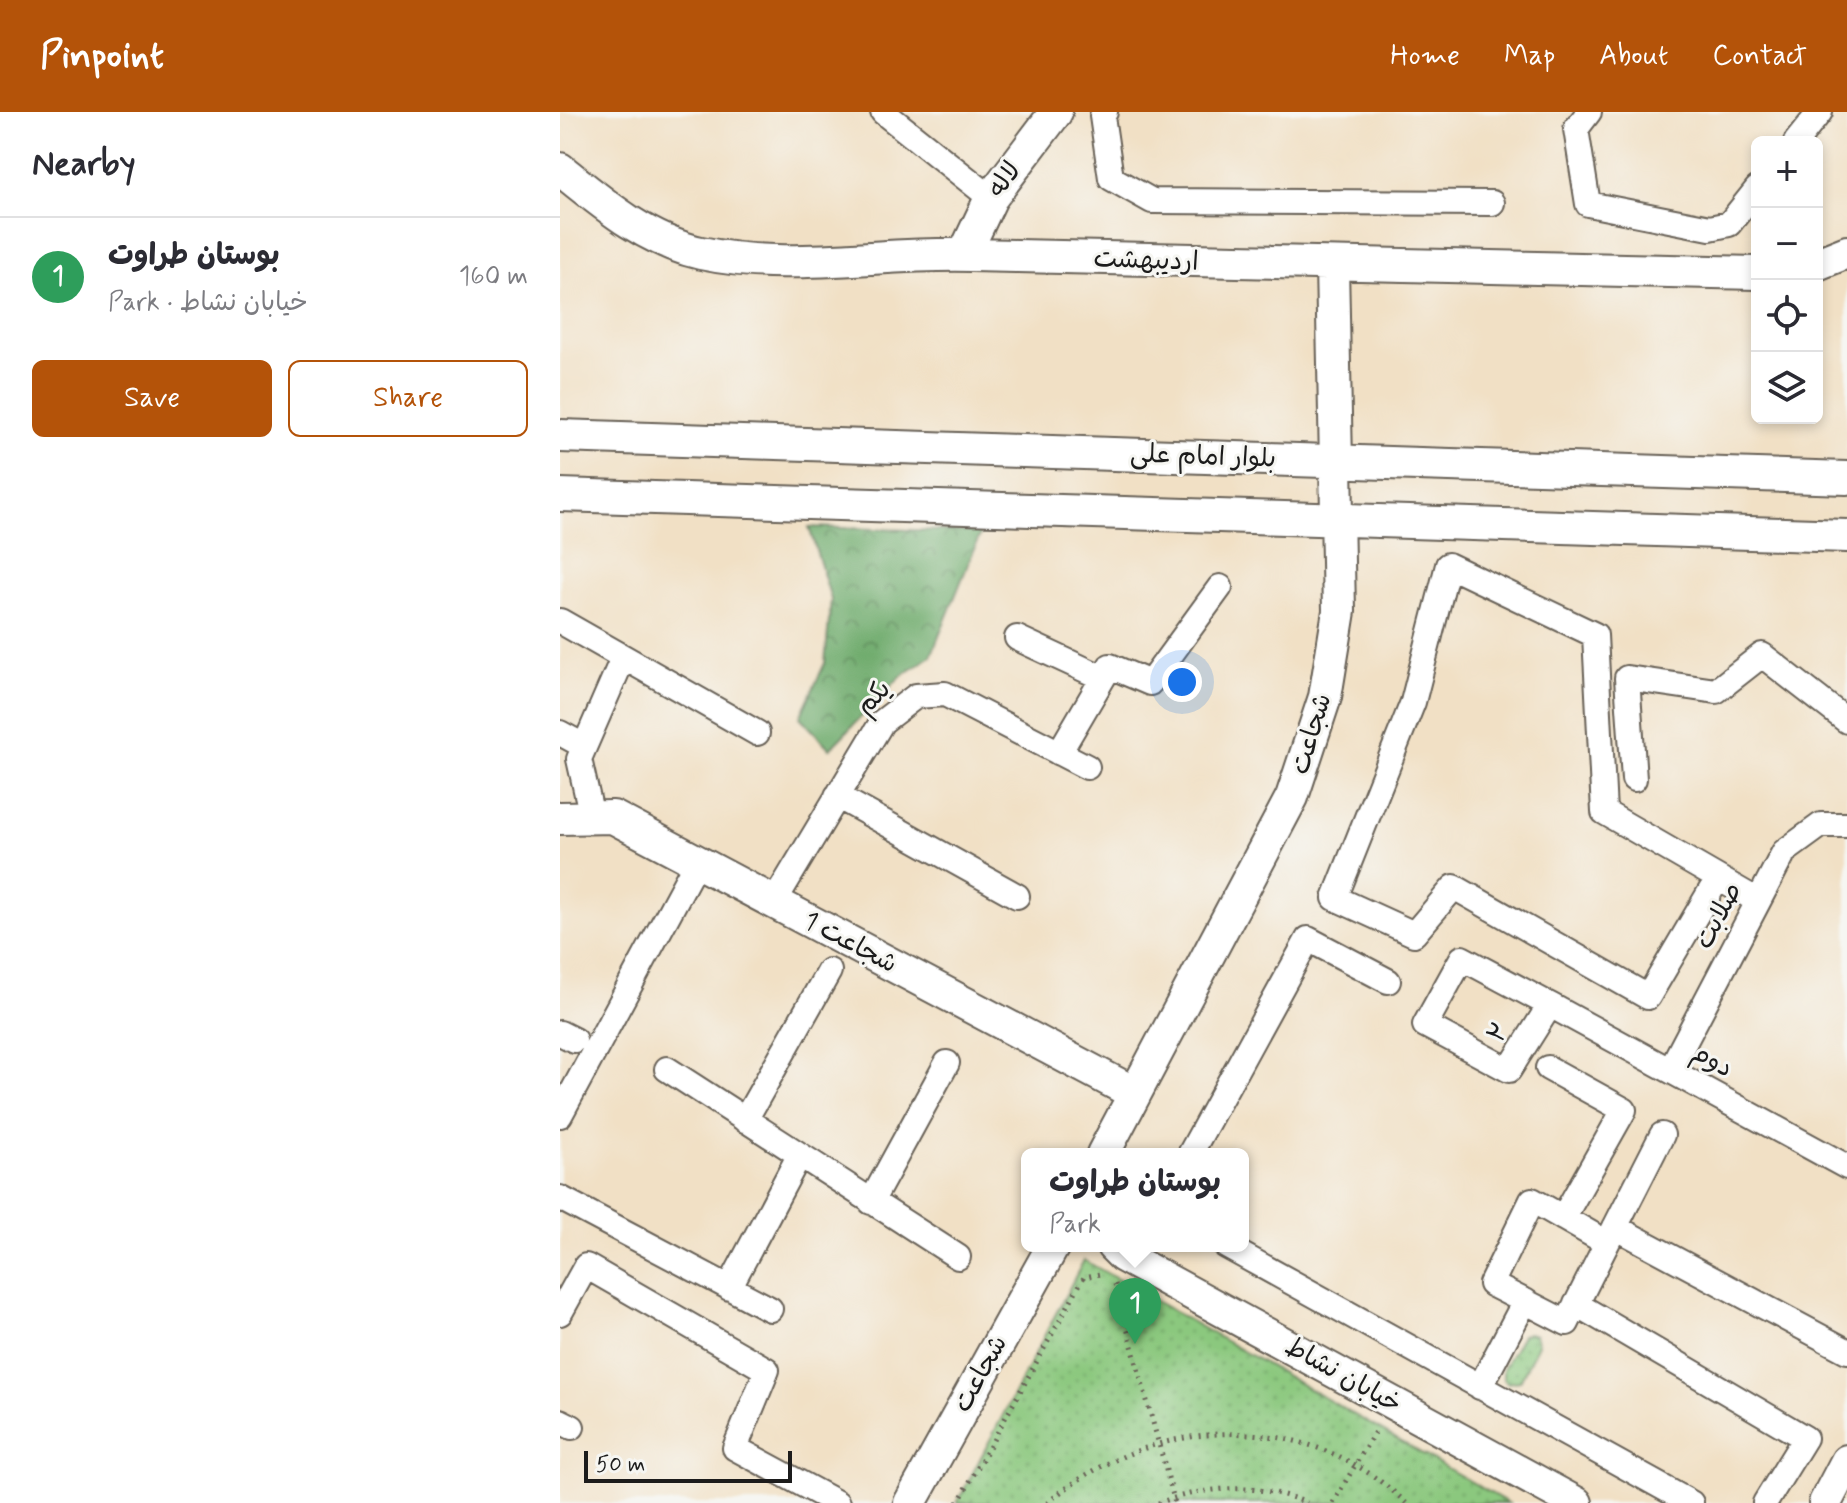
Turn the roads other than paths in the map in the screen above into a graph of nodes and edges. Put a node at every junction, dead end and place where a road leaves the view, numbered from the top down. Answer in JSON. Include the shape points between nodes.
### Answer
{"nodes":[{"id":1,"x":883,"y":112,"type":"edge"},
{"id":2,"x":1056,"y":112,"type":"edge"},
{"id":3,"x":1105,"y":112,"type":"edge"},
{"id":4,"x":1589,"y":112,"type":"edge"},
{"id":5,"x":1820,"y":112,"type":"edge"},
{"id":6,"x":1801,"y":136,"type":"edge"},
{"id":7,"x":560,"y":169,"type":"edge"},
{"id":8,"x":1751,"y":196,"type":"edge"},
{"id":9,"x":991,"y":198,"type":"junction"},
{"id":10,"x":1492,"y":203,"type":"dead end"},
{"id":11,"x":1847,"y":252,"type":"edge"},
{"id":12,"x":964,"y":255,"type":"junction"},
{"id":13,"x":1823,"y":262,"type":"edge"},
{"id":14,"x":1332,"y":266,"type":"junction"},
{"id":15,"x":1751,"y":273,"type":"edge"},
{"id":16,"x":560,"y":436,"type":"edge"},
{"id":17,"x":1337,"y":462,"type":"junction"},
{"id":18,"x":1847,"y":478,"type":"edge"},
{"id":19,"x":560,"y":495,"type":"edge"},
{"id":20,"x":1339,"y":522,"type":"junction"},
{"id":21,"x":1847,"y":536,"type":"edge"},
{"id":22,"x":1220,"y":587,"type":"dead end"},
{"id":23,"x":560,"y":621,"type":"edge"},
{"id":24,"x":1017,"y":638,"type":"dead end"},
{"id":25,"x":623,"y":658,"type":"junction"},
{"id":26,"x":1103,"y":678,"type":"junction"},
{"id":27,"x":1847,"y":721,"type":"edge"},
{"id":28,"x":560,"y":733,"type":"edge"},
{"id":29,"x":757,"y":733,"type":"dead end"},
{"id":30,"x":584,"y":746,"type":"junction"},
{"id":31,"x":1059,"y":753,"type":"junction"},
{"id":32,"x":1087,"y":767,"type":"dead end"},
{"id":33,"x":1634,"y":779,"type":"dead end"},
{"id":34,"x":837,"y":796,"type":"junction"},
{"id":35,"x":576,"y":817,"type":"edge"},
{"id":36,"x":1847,"y":825,"type":"edge"},
{"id":37,"x":697,"y":861,"type":"junction"},
{"id":38,"x":1718,"y":878,"type":"junction"},
{"id":39,"x":1017,"y":896,"type":"dead end"},
{"id":40,"x":1758,"y":901,"type":"junction"},
{"id":41,"x":774,"y":902,"type":"junction"},
{"id":42,"x":829,"y":971,"type":"dead end"},
{"id":43,"x":1388,"y":981,"type":"dead end"},
{"id":44,"x":1550,"y":1005,"type":"junction"},
{"id":45,"x":947,"y":1063,"type":"dead end"},
{"id":46,"x":1548,"y":1068,"type":"dead end"},
{"id":47,"x":667,"y":1069,"type":"dead end"},
{"id":48,"x":1670,"y":1070,"type":"junction"},
{"id":49,"x":1134,"y":1093,"type":"junction"},
{"id":50,"x":560,"y":1115,"type":"edge"},
{"id":51,"x":745,"y":1120,"type":"junction"},
{"id":52,"x":1662,"y":1135,"type":"dead end"},
{"id":53,"x":1106,"y":1148,"type":"edge"},
{"id":54,"x":1193,"y":1148,"type":"edge"},
{"id":55,"x":799,"y":1156,"type":"junction"},
{"id":56,"x":1847,"y":1167,"type":"edge"},
{"id":57,"x":560,"y":1199,"type":"edge"},
{"id":58,"x":871,"y":1202,"type":"junction"},
{"id":59,"x":1563,"y":1218,"type":"junction"},
{"id":60,"x":1611,"y":1235,"type":"junction"},
{"id":61,"x":1050,"y":1252,"type":"edge"},
{"id":62,"x":1119,"y":1252,"type":"edge"},
{"id":63,"x":1237,"y":1252,"type":"edge"},
{"id":64,"x":958,"y":1257,"type":"dead end"},
{"id":65,"x":729,"y":1288,"type":"junction"},
{"id":66,"x":1525,"y":1301,"type":"junction"},
{"id":67,"x":1576,"y":1304,"type":"junction"},
{"id":68,"x":770,"y":1309,"type":"dead end"},
{"id":69,"x":560,"y":1313,"type":"edge"},
{"id":70,"x":1847,"y":1350,"type":"edge"},
{"id":71,"x":1480,"y":1387,"type":"junction"},
{"id":72,"x":1847,"y":1461,"type":"edge"},
{"id":73,"x":837,"y":1503,"type":"edge"},
{"id":74,"x":910,"y":1503,"type":"edge"},
{"id":75,"x":1576,"y":1503,"type":"edge"},
{"id":76,"x":1691,"y":1503,"type":"edge"},
{"id":77,"x":1765,"y":1503,"type":"edge"},
{"id":78,"x":1825,"y":1503,"type":"edge"}],
"edges":[{"from":1,"to":9,"type":"street"},
{"from":2,"to":9,"type":"street","name":"لاله"},
{"from":3,"to":10,"type":"street","via":[[1111,178],[1152,201]]},
{"from":4,"to":8,"type":"street","via":[[1576,129],[1588,204],[1710,228],[1729,224]]},
{"from":5,"to":6,"type":"street"},
{"from":7,"to":12,"type":"street","name":"اردیبهشت","via":[[650,235],[699,253],[750,260]]},
{"from":9,"to":12,"type":"street","name":"لاله"},
{"from":11,"to":13,"type":"street"},
{"from":12,"to":14,"type":"street","name":"اردیبهشت"},
{"from":14,"to":15,"type":"street","name":"اردیبهشت"},
{"from":14,"to":17,"type":"street","name":"شجاعت"},
{"from":16,"to":17,"type":"street","name":"بلوار امام علی"},
{"from":17,"to":18,"type":"street","name":"بلوار امام علی"},
{"from":17,"to":20,"type":"street","name":"شجاعت"},
{"from":19,"to":20,"type":"street"},
{"from":20,"to":21,"type":"street"},
{"from":20,"to":49,"type":"street","name":"شجاعت","via":[[1339,611],[1325,697],[1292,797]]},
{"from":22,"to":26,"type":"street","via":[[1150,683],[1110,666]]},
{"from":23,"to":25,"type":"street"},
{"from":24,"to":26,"type":"street"},
{"from":25,"to":29,"type":"street"},
{"from":25,"to":30,"type":"street"},
{"from":26,"to":31,"type":"street"},
{"from":27,"to":33,"type":"street","via":[[1762,655],[1716,691],[1627,678]]},
{"from":28,"to":30,"type":"street"},
{"from":30,"to":35,"type":"street"},
{"from":31,"to":32,"type":"street","name":"یکم"},
{"from":31,"to":34,"type":"street","name":"یکم","via":[[945,694],[916,696],[882,722]]},
{"from":34,"to":39,"type":"street"},
{"from":34,"to":41,"type":"street","name":"یکم"},
{"from":35,"to":37,"type":"street","name":"شجاعت 1","via":[[613,817]]},
{"from":36,"to":40,"type":"street","name":"صلابت","via":[[1821,825],[1784,852]]},
{"from":37,"to":41,"type":"street","name":"شجاعت 1"},
{"from":37,"to":50,"type":"street"},
{"from":38,"to":38,"type":"street","via":[[1648,997],[1454,887],[1414,934],[1335,898],[1413,702],[1448,565],[1595,635],[1604,812]]},
{"from":38,"to":40,"type":"street"},
{"from":40,"to":48,"type":"street","name":"صلابت"},
{"from":41,"to":49,"type":"street","name":"شجاعت 1"},
{"from":42,"to":51,"type":"street"},
{"from":43,"to":54,"type":"street","via":[[1308,939]]},
{"from":44,"to":44,"type":"street","name":"۲","via":[[1462,958],[1425,1025],[1509,1070]]},
{"from":44,"to":48,"type":"street","name":"دوم"},
{"from":45,"to":58,"type":"street"},
{"from":46,"to":59,"type":"street","via":[[1624,1110]]},
{"from":47,"to":51,"type":"street"},
{"from":48,"to":56,"type":"street","name":"دوم"},
{"from":49,"to":53,"type":"street","name":"شجاعت"},
{"from":51,"to":55,"type":"street"},
{"from":52,"to":60,"type":"street"},
{"from":55,"to":58,"type":"street"},
{"from":55,"to":65,"type":"street"},
{"from":57,"to":65,"type":"street"},
{"from":58,"to":64,"type":"street"},
{"from":59,"to":60,"type":"street"},
{"from":59,"to":66,"type":"street","via":[[1532,1200],[1491,1284]]},
{"from":60,"to":67,"type":"street"},
{"from":60,"to":70,"type":"street"},
{"from":61,"to":74,"type":"street","name":"شجاعت"},
{"from":62,"to":75,"type":"street","name":"خیابان نشاط"},
{"from":63,"to":71,"type":"street"},
{"from":65,"to":68,"type":"street"},
{"from":66,"to":67,"type":"street","via":[[1567,1323]]},
{"from":66,"to":71,"type":"street"},
{"from":67,"to":77,"type":"street","via":[[1805,1438]]},
{"from":69,"to":73,"type":"street","via":[[586,1266],[767,1370],[735,1448]]},
{"from":71,"to":76,"type":"street"},
{"from":72,"to":78,"type":"street"}]}
